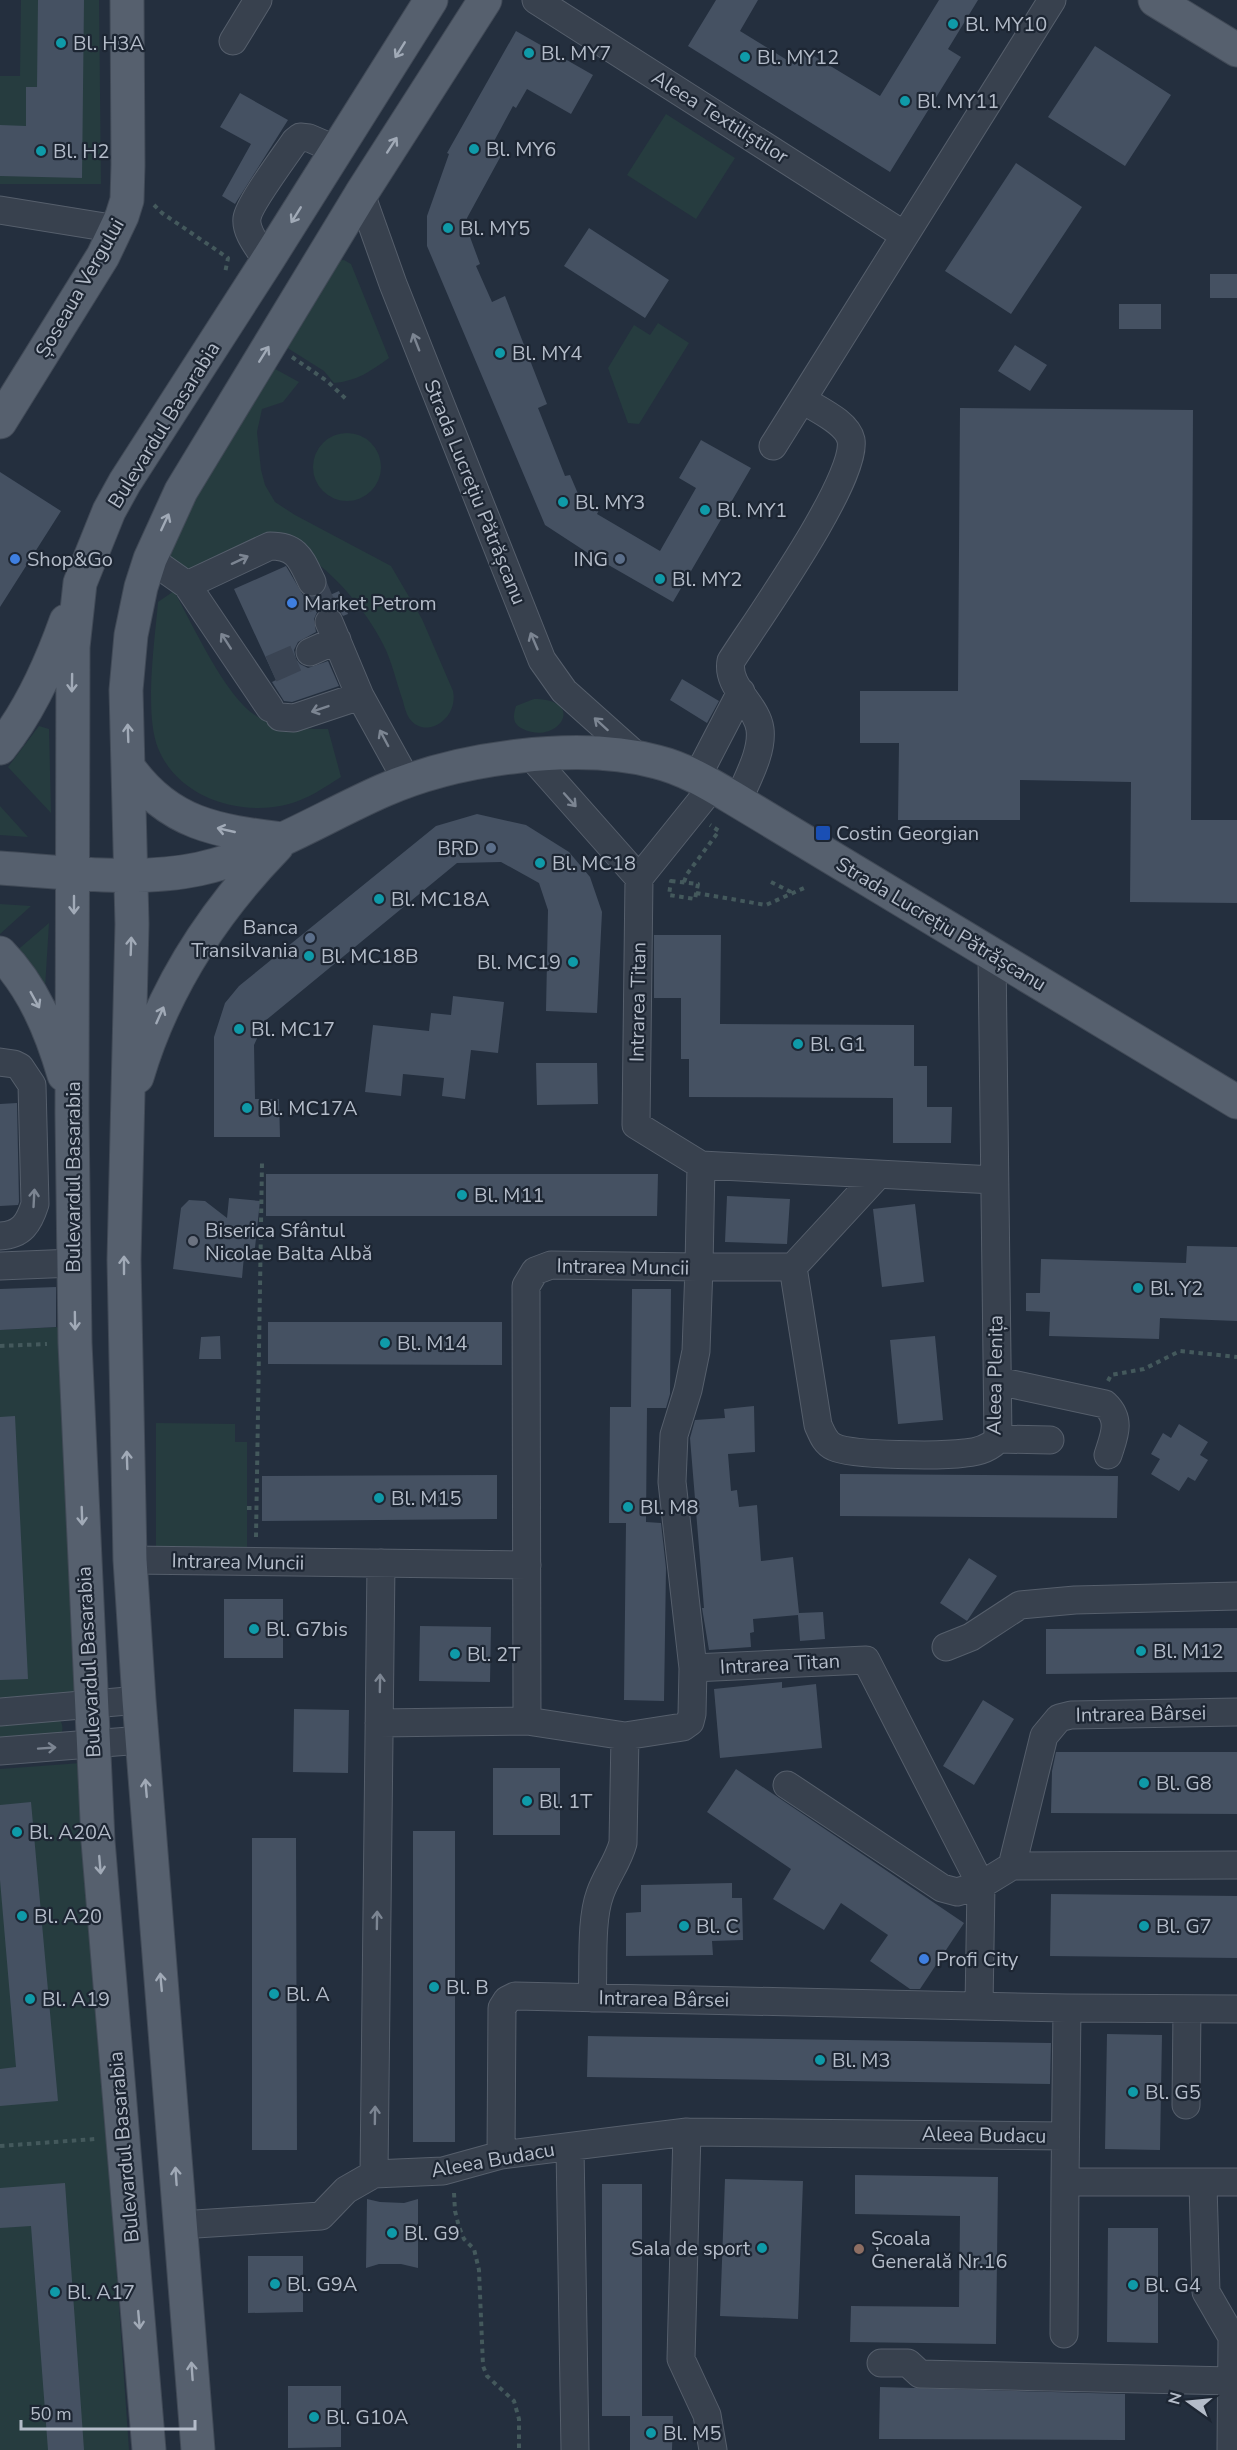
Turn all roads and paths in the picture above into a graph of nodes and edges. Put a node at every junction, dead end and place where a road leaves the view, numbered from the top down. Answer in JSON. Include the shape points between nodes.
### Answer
{"nodes":[{"id":1,"x":127,"y":0,"type":"edge"},
{"id":2,"x":258,"y":0,"type":"edge"},
{"id":3,"x":431,"y":0,"type":"edge"},
{"id":4,"x":485,"y":0,"type":"edge"},
{"id":5,"x":536,"y":0,"type":"edge"},
{"id":6,"x":1052,"y":0,"type":"edge"},
{"id":7,"x":1155,"y":0,"type":"edge"},
{"id":8,"x":233,"y":41,"type":"dead end"},
{"id":9,"x":1237,"y":50,"type":"edge"},
{"id":10,"x":361,"y":194,"type":"junction"},
{"id":11,"x":0,"y":210,"type":"edge"},
{"id":12,"x":122,"y":215,"type":"junction"},
{"id":13,"x":904,"y":235,"type":"junction"},
{"id":14,"x":224,"y":279,"type":"dead end"},
{"id":15,"x":271,"y":344,"type":"junction"},
{"id":16,"x":346,"y":399,"type":"dead end"},
{"id":17,"x":803,"y":400,"type":"junction"},
{"id":18,"x":0,"y":422,"type":"edge"},
{"id":19,"x":773,"y":446,"type":"dead end"},
{"id":20,"x":150,"y":559,"type":"junction"},
{"id":21,"x":312,"y":582,"type":"tunnel mouth"},
{"id":22,"x":80,"y":583,"type":"junction"},
{"id":23,"x":187,"y":585,"type":"junction"},
{"id":24,"x":310,"y":652,"type":"tunnel mouth"},
{"id":25,"x":741,"y":692,"type":"junction"},
{"id":26,"x":360,"y":696,"type":"junction"},
{"id":27,"x":0,"y":748,"type":"edge"},
{"id":28,"x":531,"y":756,"type":"junction"},
{"id":29,"x":639,"y":758,"type":"junction"},
{"id":30,"x":129,"y":768,"type":"junction"},
{"id":31,"x":407,"y":780,"type":"junction"},
{"id":32,"x":716,"y":788,"type":"junction"},
{"id":33,"x":692,"y":813,"type":"junction"},
{"id":34,"x":284,"y":840,"type":"junction"},
{"id":35,"x":0,"y":868,"type":"edge"},
{"id":36,"x":74,"y":873,"type":"junction"},
{"id":37,"x":132,"y":874,"type":"junction"},
{"id":38,"x":639,"y":878,"type":"junction"},
{"id":39,"x":684,"y":882,"type":"junction"},
{"id":40,"x":771,"y":882,"type":"dead end"},
{"id":41,"x":804,"y":888,"type":"dead end"},
{"id":42,"x":696,"y":893,"type":"junction"},
{"id":43,"x":792,"y":893,"type":"junction"},
{"id":44,"x":0,"y":953,"type":"edge"},
{"id":45,"x":992,"y":955,"type":"junction"},
{"id":46,"x":0,"y":1062,"type":"edge"},
{"id":47,"x":1237,"y":1102,"type":"edge"},
{"id":48,"x":127,"y":1110,"type":"junction"},
{"id":49,"x":72,"y":1114,"type":"junction"},
{"id":50,"x":262,"y":1163,"type":"dead end"},
{"id":51,"x":701,"y":1165,"type":"junction"},
{"id":52,"x":878,"y":1175,"type":"junction"},
{"id":53,"x":994,"y":1180,"type":"junction"},
{"id":54,"x":0,"y":1236,"type":"edge"},
{"id":55,"x":74,"y":1263,"type":"junction"},
{"id":56,"x":0,"y":1266,"type":"edge"},
{"id":57,"x":699,"y":1267,"type":"junction"},
{"id":58,"x":793,"y":1267,"type":"junction"},
{"id":59,"x":75,"y":1343,"type":"junction"},
{"id":60,"x":0,"y":1346,"type":"edge"},
{"id":61,"x":1237,"y":1357,"type":"edge"},
{"id":62,"x":998,"y":1381,"type":"junction"},
{"id":63,"x":1097,"y":1402,"type":"junction"},
{"id":64,"x":998,"y":1438,"type":"junction"},
{"id":65,"x":1050,"y":1440,"type":"dead end"},
{"id":66,"x":1107,"y":1455,"type":"dead end"},
{"id":67,"x":247,"y":1508,"type":"dead end"},
{"id":68,"x":256,"y":1508,"type":"junction"},
{"id":69,"x":130,"y":1560,"type":"junction"},
{"id":70,"x":255,"y":1562,"type":"junction"},
{"id":71,"x":381,"y":1563,"type":"junction"},
{"id":72,"x":527,"y":1565,"type":"junction"},
{"id":73,"x":1237,"y":1596,"type":"edge"},
{"id":74,"x":946,"y":1647,"type":"dead end"},
{"id":75,"x":693,"y":1668,"type":"junction"},
{"id":76,"x":139,"y":1700,"type":"junction"},
{"id":77,"x":91,"y":1704,"type":"junction"},
{"id":78,"x":0,"y":1712,"type":"edge"},
{"id":79,"x":1237,"y":1712,"type":"edge"},
{"id":80,"x":527,"y":1720,"type":"junction"},
{"id":81,"x":379,"y":1723,"type":"junction"},
{"id":82,"x":625,"y":1736,"type":"junction"},
{"id":83,"x":142,"y":1740,"type":"junction"},
{"id":84,"x":94,"y":1744,"type":"junction"},
{"id":85,"x":0,"y":1751,"type":"edge"},
{"id":86,"x":787,"y":1785,"type":"dead end"},
{"id":87,"x":1237,"y":1865,"type":"edge"},
{"id":88,"x":1012,"y":1866,"type":"junction"},
{"id":89,"x":981,"y":1885,"type":"junction"},
{"id":90,"x":592,"y":1998,"type":"junction"},
{"id":91,"x":979,"y":2006,"type":"junction"},
{"id":92,"x":1067,"y":2008,"type":"junction"},
{"id":93,"x":1187,"y":2008,"type":"junction"},
{"id":94,"x":1237,"y":2009,"type":"edge"},
{"id":95,"x":1186,"y":2105,"type":"dead end"},
{"id":96,"x":687,"y":2132,"type":"junction"},
{"id":97,"x":122,"y":2136,"type":"junction"},
{"id":98,"x":1065,"y":2136,"type":"junction"},
{"id":99,"x":0,"y":2146,"type":"edge"},
{"id":100,"x":570,"y":2146,"type":"junction"},
{"id":101,"x":501,"y":2154,"type":"junction"},
{"id":102,"x":453,"y":2168,"type":"junction"},
{"id":103,"x":374,"y":2174,"type":"junction"},
{"id":104,"x":1065,"y":2182,"type":"junction"},
{"id":105,"x":1237,"y":2182,"type":"edge"},
{"id":106,"x":1203,"y":2184,"type":"junction"},
{"id":107,"x":180,"y":2225,"type":"junction"},
{"id":108,"x":1064,"y":2334,"type":"dead end"},
{"id":109,"x":1235,"y":2337,"type":"edge"},
{"id":110,"x":881,"y":2363,"type":"dead end"},
{"id":111,"x":1232,"y":2381,"type":"junction"},
{"id":112,"x":149,"y":2450,"type":"edge"},
{"id":113,"x":198,"y":2450,"type":"edge"},
{"id":114,"x":519,"y":2450,"type":"edge"},
{"id":115,"x":575,"y":2450,"type":"edge"},
{"id":116,"x":712,"y":2450,"type":"edge"},
{"id":117,"x":1232,"y":2450,"type":"edge"}],
"edges":[{"from":1,"to":12,"type":"main road","name":"Șoseaua Vergului"},
{"from":2,"to":8,"type":"street"},
{"from":3,"to":22,"type":"main road","name":"Bulevardul Basarabia","one_way":true,"via":[[124,482]]},
{"from":10,"to":4,"type":"main road","one_way":true},
{"from":5,"to":13,"type":"street","name":"Aleea Textiliștilor"},
{"from":6,"to":13,"type":"street"},
{"from":7,"to":9,"type":"main road"},
{"from":10,"to":15,"type":"main road"},
{"from":29,"to":10,"type":"street","name":"Strada Lucrețiu Pătrășcanu","one_way":true,"via":[[564,691],[542,660]]},
{"from":11,"to":12,"type":"street"},
{"from":12,"to":14,"type":"path","via":[[154,204],[228,258]]},
{"from":12,"to":18,"type":"main road","name":"Șoseaua Vergului","via":[[103,256]]},
{"from":13,"to":17,"type":"street"},
{"from":15,"to":16,"type":"path","via":[[310,368]]},
{"from":20,"to":15,"type":"main road","one_way":true,"via":[[181,491]]},
{"from":17,"to":19,"type":"street"},
{"from":17,"to":25,"type":"street","via":[[844,427],[851,440],[851,455],[825,516],[731,662],[731,674]]},
{"from":20,"to":23,"type":"street"},
{"from":30,"to":20,"type":"main road","one_way":true,"via":[[126,690],[131,635]]},
{"from":23,"to":21,"type":"street","one_way":true,"via":[[270,546],[294,552]]},
{"from":22,"to":27,"type":"main road","via":[[47,670],[13,733]]},
{"from":22,"to":36,"type":"main road","name":"Bulevardul Basarabia","one_way":true,"via":[[73,647]]},
{"from":26,"to":23,"type":"street","one_way":true,"via":[[294,718],[275,712],[261,674]]},
{"from":24,"to":26,"type":"street","via":[[333,631]]},
{"from":25,"to":32,"type":"street"},
{"from":25,"to":32,"type":"street","via":[[759,724],[761,738]]},
{"from":31,"to":26,"type":"street","one_way":true},
{"from":28,"to":29,"type":"main road","name":"Strada Lucrețiu Pătrășcanu","via":[[590,754]]},
{"from":28,"to":31,"type":"main road","name":"Strada Lucrețiu Pătrășcanu","via":[[459,765]]},
{"from":28,"to":38,"type":"street","one_way":true},
{"from":29,"to":32,"type":"main road","name":"Strada Lucrețiu Pătrășcanu","via":[[658,762]]},
{"from":34,"to":30,"type":"main road","one_way":true,"via":[[224,830],[174,812],[142,786]]},
{"from":30,"to":37,"type":"main road"},
{"from":31,"to":34,"type":"main road","name":"Strada Lucrețiu Pătrășcanu"},
{"from":32,"to":33,"type":"street"},
{"from":32,"to":45,"type":"main road","name":"Strada Lucrețiu Pătrășcanu"},
{"from":33,"to":38,"type":"street"},
{"from":33,"to":39,"type":"path","via":[[719,831]]},
{"from":34,"to":37,"type":"main road","name":"Strada Lucrețiu Pătrășcanu","via":[[199,869]]},
{"from":48,"to":34,"type":"main road","one_way":true,"via":[[150,1039],[181,973],[233,895]]},
{"from":35,"to":36,"type":"main road","name":"Strada Lucrețiu Pătrășcanu"},
{"from":36,"to":37,"type":"main road","name":"Strada Lucrețiu Pătrășcanu"},
{"from":36,"to":49,"type":"main road","name":"Bulevardul Basarabia","one_way":true},
{"from":48,"to":37,"type":"main road","one_way":true},
{"from":38,"to":51,"type":"street","name":"Intrarea Titan","via":[[636,1125]]},
{"from":39,"to":42,"type":"path","via":[[698,884]]},
{"from":39,"to":42,"type":"path","via":[[671,881],[669,896],[695,899]]},
{"from":40,"to":43,"type":"path"},
{"from":41,"to":43,"type":"path"},
{"from":42,"to":43,"type":"path","via":[[766,905]]},
{"from":44,"to":49,"type":"main road","one_way":true,"via":[[33,996],[45,1020],[59,1057]]},
{"from":45,"to":47,"type":"main road","name":"Strada Lucrețiu Pătrășcanu"},
{"from":45,"to":53,"type":"street","name":"Aleea Plenița"},
{"from":54,"to":46,"type":"street","one_way":true,"via":[[21,1230],[29,1222],[35,1204],[32,1085],[20,1068]]},
{"from":69,"to":48,"type":"main road","one_way":true,"via":[[124,1338]]},
{"from":49,"to":55,"type":"main road","name":"Bulevardul Basarabia"},
{"from":50,"to":68,"type":"path"},
{"from":51,"to":52,"type":"street"},
{"from":51,"to":57,"type":"street"},
{"from":52,"to":53,"type":"street"},
{"from":52,"to":58,"type":"street"},
{"from":53,"to":62,"type":"street","name":"Aleea Plenița"},
{"from":55,"to":56,"type":"street"},
{"from":55,"to":59,"type":"main road","name":"Bulevardul Basarabia","one_way":true},
{"from":57,"to":58,"type":"street"},
{"from":57,"to":72,"type":"street","name":"Intrarea Muncii","via":[[551,1265],[529,1278]]},
{"from":57,"to":75,"type":"street","name":"Intrarea Muncii","via":[[693,1372],[672,1453]]},
{"from":58,"to":64,"type":"street","name":"Aleea Plenița","via":[[818,1425],[832,1446],[859,1453],[965,1453],[992,1446]]},
{"from":59,"to":60,"type":"path"},
{"from":59,"to":77,"type":"main road","name":"Bulevardul Basarabia","one_way":true},
{"from":61,"to":63,"type":"path","via":[[1180,1352],[1144,1369],[1111,1375]]},
{"from":62,"to":63,"type":"street"},
{"from":62,"to":64,"type":"street","name":"Aleea Plenița"},
{"from":63,"to":66,"type":"street","via":[[1106,1404],[1117,1423]]},
{"from":64,"to":65,"type":"street"},
{"from":67,"to":68,"type":"path"},
{"from":68,"to":70,"type":"path"},
{"from":69,"to":70,"type":"street","name":"Intrarea Muncii"},
{"from":69,"to":76,"type":"main road"},
{"from":70,"to":71,"type":"street","name":"Intrarea Muncii"},
{"from":71,"to":72,"type":"street","name":"Intrarea Muncii"},
{"from":81,"to":71,"type":"street","one_way":true},
{"from":72,"to":80,"type":"street","name":"Intrarea Muncii"},
{"from":73,"to":74,"type":"street","via":[[1020,1605],[971,1637]]},
{"from":75,"to":82,"type":"street","name":"Intrarea Muncii","via":[[690,1722],[683,1727]]},
{"from":75,"to":89,"type":"street","name":"Intrarea Titan","via":[[866,1660]]},
{"from":76,"to":77,"type":"street"},
{"from":76,"to":83,"type":"main road"},
{"from":77,"to":78,"type":"street"},
{"from":77,"to":84,"type":"main road","name":"Bulevardul Basarabia"},
{"from":79,"to":88,"type":"street","name":"Intrarea Bârsei","via":[[1059,1718],[1044,1736]]},
{"from":80,"to":81,"type":"street"},
{"from":80,"to":82,"type":"street","name":"Intrarea Muncii"},
{"from":103,"to":81,"type":"street","one_way":true},
{"from":82,"to":90,"type":"street","via":[[622,1843],[596,1909]]},
{"from":83,"to":84,"type":"street"},
{"from":107,"to":83,"type":"main road","one_way":true},
{"from":85,"to":84,"type":"street","one_way":true},
{"from":84,"to":97,"type":"main road","name":"Bulevardul Basarabia","one_way":true},
{"from":86,"to":89,"type":"street","via":[[942,1887],[957,1892]]},
{"from":87,"to":88,"type":"street"},
{"from":88,"to":89,"type":"street"},
{"from":89,"to":91,"type":"street"},
{"from":90,"to":91,"type":"street","name":"Intrarea Bârsei"},
{"from":90,"to":101,"type":"street","name":"Intrarea Bârsei","via":[[515,1996],[502,2008]]},
{"from":91,"to":92,"type":"street","name":"Intrarea Bârsei"},
{"from":92,"to":93,"type":"street","name":"Intrarea Bârsei"},
{"from":92,"to":98,"type":"street"},
{"from":93,"to":94,"type":"street","name":"Intrarea Bârsei"},
{"from":93,"to":95,"type":"street"},
{"from":96,"to":98,"type":"street","name":"Aleea Budacu"},
{"from":96,"to":100,"type":"street","name":"Aleea Budacu"},
{"from":96,"to":116,"type":"street","via":[[681,2360],[708,2415]]},
{"from":97,"to":99,"type":"path"},
{"from":97,"to":112,"type":"main road","name":"Bulevardul Basarabia","one_way":true},
{"from":98,"to":104,"type":"street"},
{"from":100,"to":101,"type":"street","name":"Aleea Budacu"},
{"from":100,"to":115,"type":"street","name":"Aleea Budacu"},
{"from":101,"to":102,"type":"street","name":"Aleea Budacu"},
{"from":102,"to":103,"type":"street","name":"Aleea Budacu"},
{"from":102,"to":114,"type":"path","via":[[459,2227],[474,2249],[479,2270],[483,2366],[487,2376],[514,2401],[519,2419]]},
{"from":103,"to":107,"type":"street","name":"Aleea Budacu","via":[[346,2190],[321,2216]]},
{"from":104,"to":106,"type":"street"},
{"from":104,"to":108,"type":"street"},
{"from":105,"to":106,"type":"street"},
{"from":106,"to":109,"type":"street","via":[[1206,2292]]},
{"from":113,"to":107,"type":"main road","one_way":true},
{"from":109,"to":111,"type":"street"},
{"from":110,"to":111,"type":"street","via":[[908,2363],[920,2374]]},
{"from":111,"to":117,"type":"street"}]}
